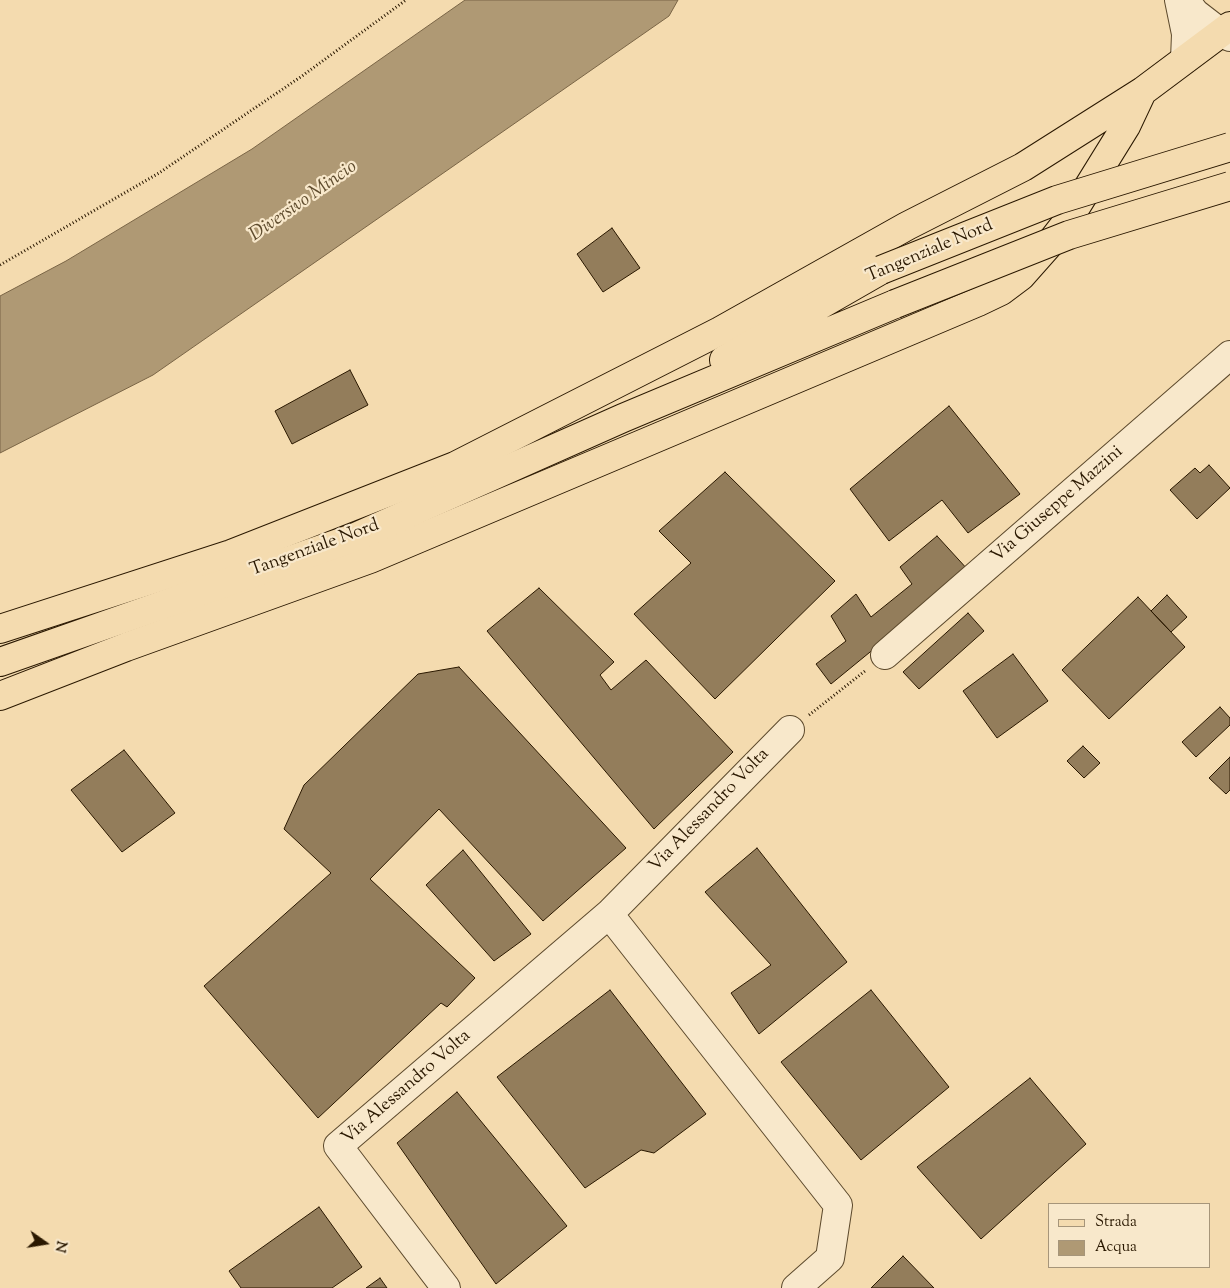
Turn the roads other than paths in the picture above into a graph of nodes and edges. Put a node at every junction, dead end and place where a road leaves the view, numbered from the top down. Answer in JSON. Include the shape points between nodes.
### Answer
{"nodes":[{"id":1,"x":1179,"y":0,"type":"edge"},
{"id":2,"x":1185,"y":0,"type":"edge"},
{"id":3,"x":1227,"y":32,"type":"edge"},
{"id":4,"x":1186,"y":59,"type":"junction"},
{"id":5,"x":1143,"y":91,"type":"junction"},
{"id":6,"x":1230,"y":147,"type":"edge"},
{"id":7,"x":1230,"y":186,"type":"edge"},
{"id":8,"x":1230,"y":355,"type":"edge"},
{"id":9,"x":623,"y":418,"type":"junction"},
{"id":10,"x":0,"y":629,"type":"edge"},
{"id":11,"x":885,"y":655,"type":"road end"},
{"id":12,"x":0,"y":662,"type":"edge"},
{"id":13,"x":0,"y":696,"type":"edge"},
{"id":14,"x":790,"y":730,"type":"road end"},
{"id":15,"x":609,"y":914,"type":"junction"},
{"id":16,"x":446,"y":1288,"type":"edge"},
{"id":17,"x":796,"y":1288,"type":"edge"}],
"edges":[{"from":1,"to":4,"type":"street","via":[[1186,34]]},
{"from":2,"to":3,"type":"street","via":[[1195,13]]},
{"from":3,"to":4,"type":"main road"},
{"from":4,"to":5,"type":"main road"},
{"from":5,"to":10,"type":"main road","via":[[997,181],[907,226],[720,331],[455,466],[231,554]]},
{"from":5,"to":13,"type":"main road","via":[[1126,126],[1066,223],[1020,276],[1001,291],[370,558]]},
{"from":6,"to":9,"type":"main road","name":"Tangenziale Nord","bridge":true,"via":[[1057,200],[882,270]]},
{"from":7,"to":9,"type":"main road","name":"Tangenziale Nord","bridge":true,"via":[[1069,235]]},
{"from":8,"to":11,"type":"street","name":"Via Giuseppe Mazzini"},
{"from":9,"to":12,"type":"main road","name":"Tangenziale Nord","via":[[353,538]]},
{"from":14,"to":15,"type":"street","name":"Via Alessandro Volta"},
{"from":15,"to":16,"type":"street","name":"Via Alessandro Volta","via":[[338,1146]]},
{"from":15,"to":17,"type":"street","via":[[838,1205],[830,1258]]}]}
